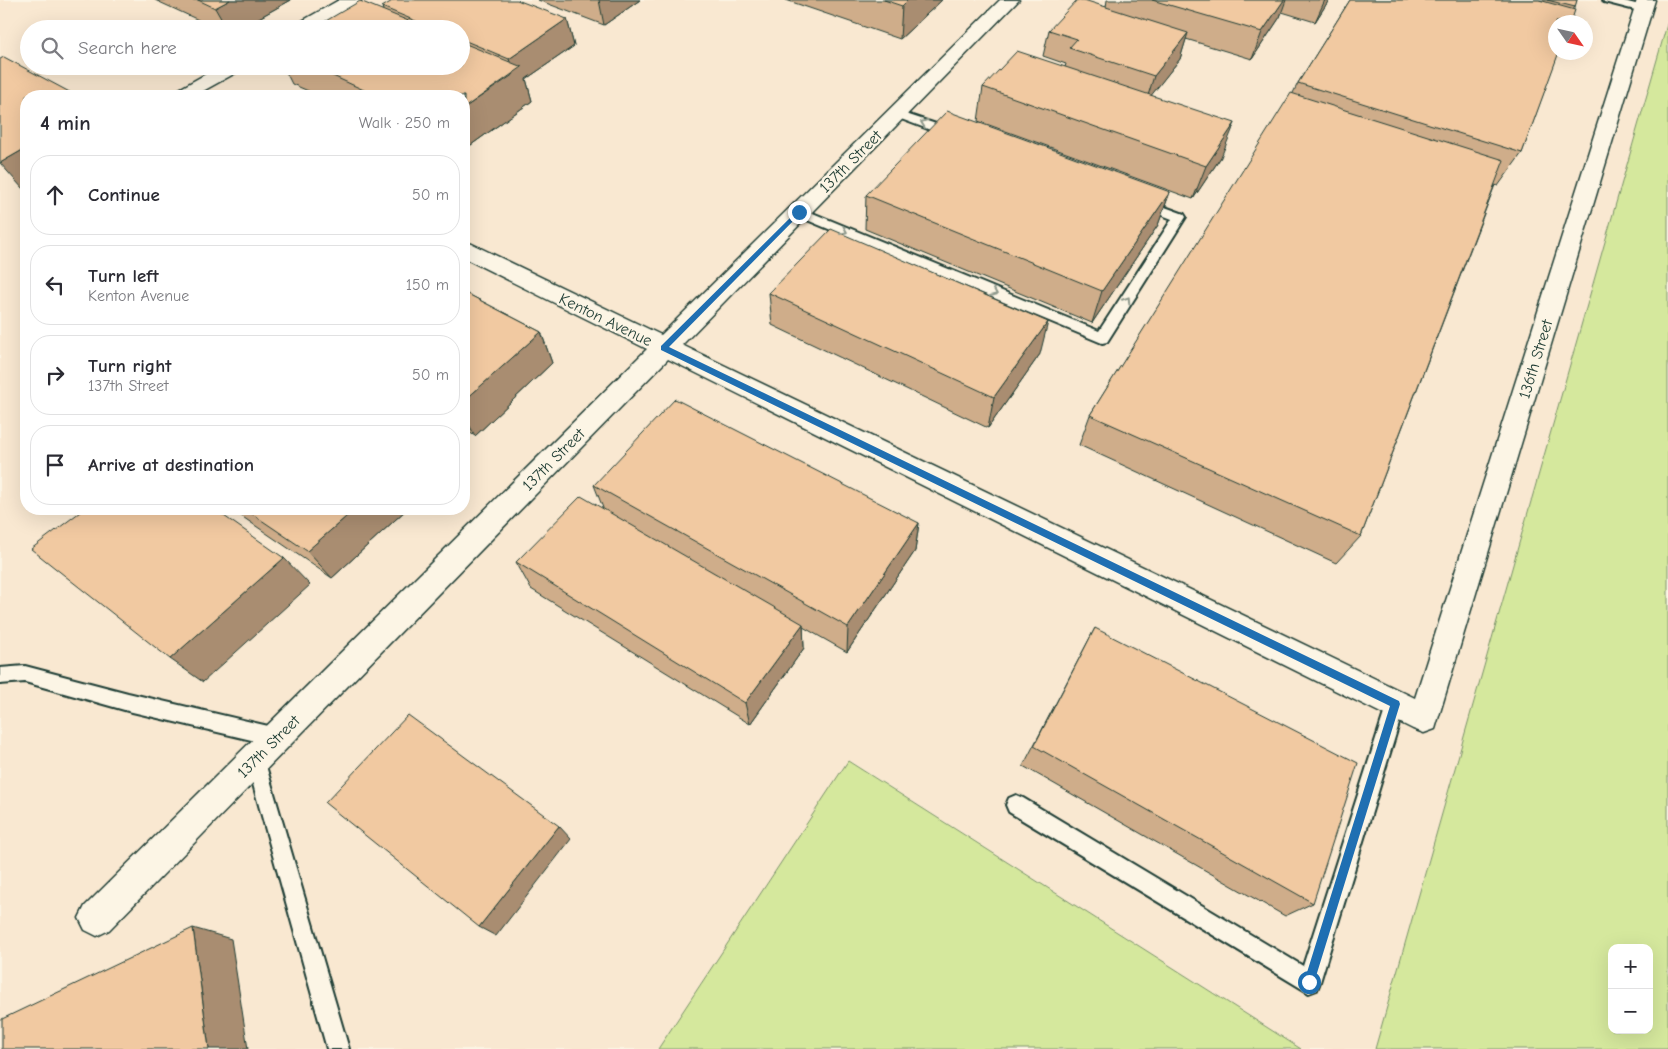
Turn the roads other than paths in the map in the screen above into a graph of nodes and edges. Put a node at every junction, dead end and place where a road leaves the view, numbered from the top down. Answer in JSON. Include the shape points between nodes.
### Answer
{"nodes":[{"id":1,"x":1010,"y":0,"type":"edge"},
{"id":2,"x":1608,"y":0,"type":"edge"},
{"id":3,"x":348,"y":1,"type":"edge"},
{"id":4,"x":1645,"y":5,"type":"edge"},
{"id":5,"x":316,"y":20,"type":"edge"},
{"id":6,"x":218,"y":75,"type":"edge"},
{"id":7,"x":192,"y":90,"type":"edge"},
{"id":8,"x":897,"y":114,"type":"junction"},
{"id":9,"x":961,"y":137,"type":"edge"},
{"id":10,"x":1135,"y":200,"type":"edge"},
{"id":11,"x":799,"y":212,"type":"junction"},
{"id":12,"x":470,"y":252,"type":"edge"},
{"id":13,"x":664,"y":348,"type":"junction"},
{"id":14,"x":0,"y":676,"type":"edge"},
{"id":15,"x":1396,"y":704,"type":"junction"},
{"id":16,"x":1424,"y":718,"type":"joint"},
{"id":17,"x":277,"y":736,"type":"junction"},
{"id":18,"x":254,"y":759,"type":"junction"},
{"id":19,"x":1016,"y":805,"type":"dead end"},
{"id":20,"x":97,"y":918,"type":"dead end"},
{"id":21,"x":338,"y":1049,"type":"edge"}],
"edges":[{"from":1,"to":8,"type":"street","name":"137th Street"},
{"from":2,"to":4,"type":"lane"},
{"from":3,"to":5,"type":"street"},
{"from":4,"to":16,"type":"street","name":"136th Street"},
{"from":6,"to":7,"type":"street"},
{"from":9,"to":8,"type":"lane","one_way":true},
{"from":8,"to":11,"type":"street","name":"137th Street"},
{"from":11,"to":10,"type":"lane","one_way":true,"via":[[1102,338],[1180,217]]},
{"from":11,"to":13,"type":"street","name":"137th Street"},
{"from":12,"to":13,"type":"street","name":"Kenton Avenue"},
{"from":13,"to":15,"type":"street","name":"Kenton Avenue"},
{"from":13,"to":17,"type":"street","name":"137th Street"},
{"from":14,"to":17,"type":"lane","via":[[25,674],[128,702]]},
{"from":15,"to":16,"type":"street","name":"Kenton Avenue"},
{"from":15,"to":19,"type":"lane","via":[[1309,982]]},
{"from":17,"to":18,"type":"street","name":"137th Street"},
{"from":18,"to":20,"type":"street","name":"137th Street"},
{"from":18,"to":21,"type":"lane"}]}
